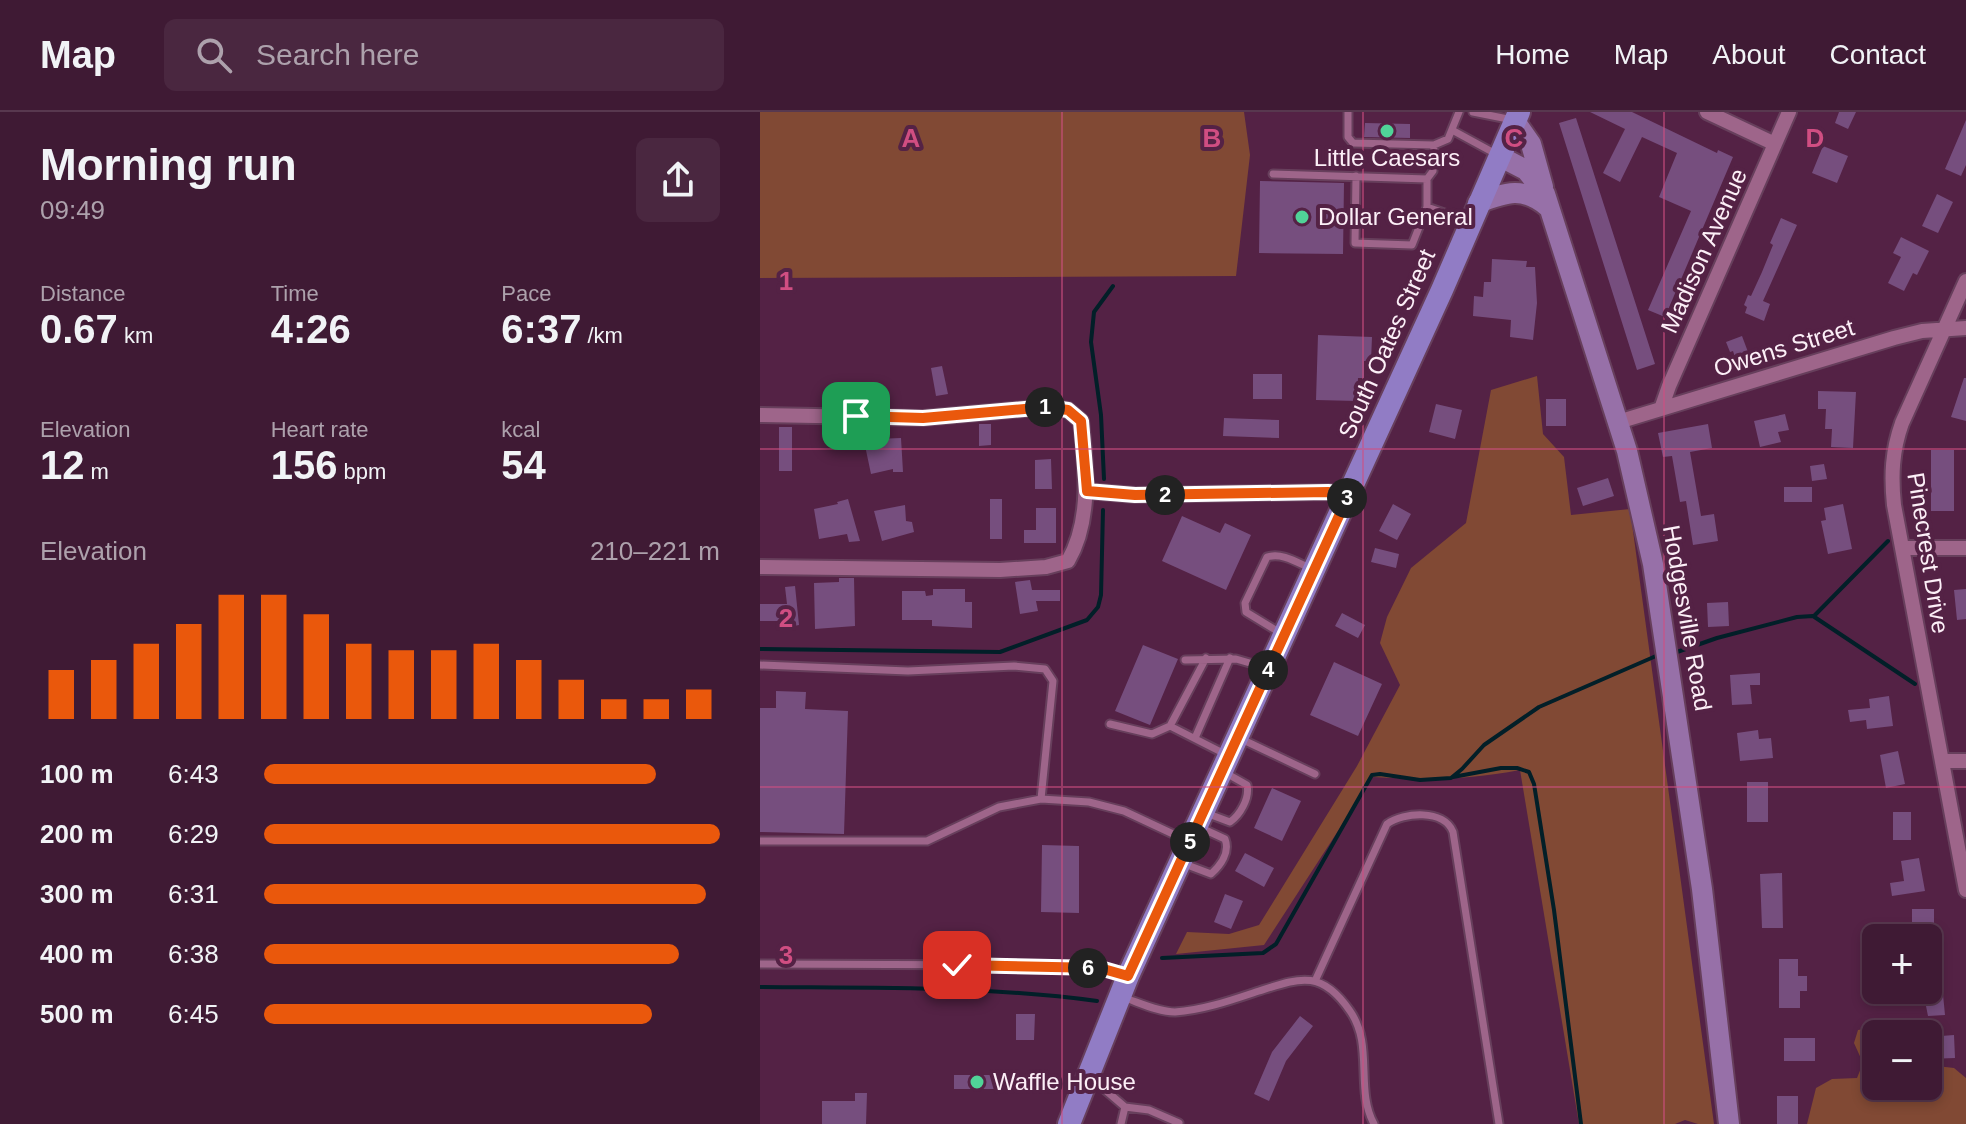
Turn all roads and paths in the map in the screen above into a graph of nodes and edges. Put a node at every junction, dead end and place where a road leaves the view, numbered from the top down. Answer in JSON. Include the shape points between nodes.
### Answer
{"nodes":[{"id":1,"x":1348,"y":112,"type":"edge"},
{"id":2,"x":1459,"y":112,"type":"edge"},
{"id":3,"x":1473,"y":112,"type":"edge"},
{"id":4,"x":1707,"y":112,"type":"edge"},
{"id":5,"x":1789,"y":112,"type":"edge"},
{"id":6,"x":1517,"y":116,"type":"edge"},
{"id":7,"x":1452,"y":130,"type":"junction"},
{"id":8,"x":1775,"y":144,"type":"junction"},
{"id":9,"x":1434,"y":145,"type":"junction"},
{"id":10,"x":1499,"y":156,"type":"junction"},
{"id":11,"x":1273,"y":174,"type":"dead end"},
{"id":12,"x":1356,"y":176,"type":"junction"},
{"id":13,"x":1427,"y":179,"type":"junction"},
{"id":14,"x":1547,"y":201,"type":"junction"},
{"id":15,"x":1427,"y":207,"type":"junction"},
{"id":16,"x":1474,"y":212,"type":"junction"},
{"id":17,"x":1966,"y":281,"type":"edge"},
{"id":18,"x":1945,"y":328,"type":"junction"},
{"id":19,"x":1966,"y":328,"type":"edge"},
{"id":20,"x":1661,"y":409,"type":"junction"},
{"id":21,"x":760,"y":415,"type":"edge"},
{"id":22,"x":1618,"y":422,"type":"junction"},
{"id":23,"x":1087,"y":491,"type":"junction"},
{"id":24,"x":1349,"y":494,"type":"junction"},
{"id":25,"x":1902,"y":548,"type":"junction"},
{"id":26,"x":1966,"y":548,"type":"edge"},
{"id":27,"x":760,"y":567,"type":"edge"},
{"id":28,"x":1314,"y":570,"type":"junction"},
{"id":29,"x":1284,"y":636,"type":"junction"},
{"id":30,"x":1206,"y":658,"type":"junction"},
{"id":31,"x":1230,"y":658,"type":"junction"},
{"id":32,"x":1185,"y":660,"type":"dead end"},
{"id":33,"x":760,"y":665,"type":"edge"},
{"id":34,"x":1269,"y":669,"type":"junction"},
{"id":35,"x":1110,"y":724,"type":"dead end"},
{"id":36,"x":1170,"y":726,"type":"junction"},
{"id":37,"x":1195,"y":738,"type":"junction"},
{"id":38,"x":1230,"y":755,"type":"junction"},
{"id":39,"x":1942,"y":761,"type":"junction"},
{"id":40,"x":1966,"y":761,"type":"edge"},
{"id":41,"x":1315,"y":774,"type":"dead end"},
{"id":42,"x":1041,"y":799,"type":"junction"},
{"id":43,"x":1193,"y":836,"type":"junction"},
{"id":44,"x":760,"y":841,"type":"edge"},
{"id":45,"x":1966,"y":890,"type":"edge"},
{"id":46,"x":760,"y":964,"type":"edge"},
{"id":47,"x":1315,"y":981,"type":"junction"},
{"id":48,"x":1124,"y":986,"type":"junction"},
{"id":49,"x":1089,"y":1075,"type":"junction"},
{"id":50,"x":1125,"y":1107,"type":"junction"},
{"id":51,"x":1069,"y":1124,"type":"edge"},
{"id":52,"x":1121,"y":1124,"type":"edge"},
{"id":53,"x":1179,"y":1124,"type":"edge"},
{"id":54,"x":1374,"y":1124,"type":"edge"},
{"id":55,"x":1499,"y":1124,"type":"edge"},
{"id":56,"x":1729,"y":1124,"type":"edge"}],
"edges":[{"from":1,"to":9,"type":"lane","via":[[1353,143]]},
{"from":2,"to":7,"type":"lane"},
{"from":3,"to":6,"type":"lane"},
{"from":4,"to":8,"type":"street"},
{"from":5,"to":8,"type":"street","name":"Madison Avenue"},
{"from":6,"to":10,"type":"main road","name":"South Oates Street"},
{"from":6,"to":14,"type":"street"},
{"from":7,"to":9,"type":"lane","via":[[1444,143]]},
{"from":7,"to":10,"type":"lane"},
{"from":8,"to":20,"type":"street","name":"Madison Avenue"},
{"from":9,"to":13,"type":"lane","via":[[1433,171]]},
{"from":10,"to":14,"type":"street","name":"Hodgesville Road","via":[[1526,170]]},
{"from":10,"to":16,"type":"main road","name":"South Oates Street"},
{"from":11,"to":12,"type":"lane"},
{"from":12,"to":13,"type":"lane"},
{"from":12,"to":15,"type":"lane","via":[[1356,244],[1412,245]]},
{"from":13,"to":15,"type":"lane"},
{"from":14,"to":16,"type":"street","via":[[1526,193],[1499,195]]},
{"from":14,"to":22,"type":"street","name":"Hodgesville Road"},
{"from":15,"to":16,"type":"lane"},
{"from":16,"to":24,"type":"main road","name":"South Oates Street"},
{"from":17,"to":18,"type":"street","name":"Pinecrest Drive"},
{"from":18,"to":19,"type":"street","name":"Owens Street"},
{"from":18,"to":20,"type":"street","name":"Owens Street","via":[[1894,338]]},
{"from":18,"to":25,"type":"street","name":"Pinecrest Drive","via":[[1892,457]]},
{"from":20,"to":22,"type":"street","name":"Owens Street"},
{"from":21,"to":23,"type":"street","via":[[923,418],[1047,407],[1068,410],[1081,421]]},
{"from":22,"to":56,"type":"street","name":"Hodgesville Road","via":[[1644,517],[1664,629]]},
{"from":23,"to":24,"type":"street"},
{"from":23,"to":27,"type":"street","via":[[1068,561],[1046,567]]},
{"from":24,"to":28,"type":"main road","name":"South Oates Street"},
{"from":25,"to":26,"type":"street"},
{"from":25,"to":39,"type":"street","name":"Pinecrest Drive"},
{"from":28,"to":29,"type":"main road","name":"South Oates Street"},
{"from":28,"to":29,"type":"lane","via":[[1271,555],[1245,603],[1246,612]]},
{"from":29,"to":34,"type":"main road","name":"South Oates Street"},
{"from":30,"to":31,"type":"lane"},
{"from":30,"to":32,"type":"lane"},
{"from":30,"to":36,"type":"lane"},
{"from":31,"to":34,"type":"lane"},
{"from":31,"to":37,"type":"lane"},
{"from":33,"to":42,"type":"lane","via":[[1045,669],[1053,681]]},
{"from":34,"to":38,"type":"main road","name":"South Oates Street"},
{"from":35,"to":36,"type":"lane","via":[[1152,734]]},
{"from":36,"to":37,"type":"lane"},
{"from":37,"to":38,"type":"lane"},
{"from":38,"to":41,"type":"lane"},
{"from":38,"to":43,"type":"main road","name":"South Oates Street"},
{"from":38,"to":43,"type":"lane","via":[[1249,792],[1238,817]]},
{"from":39,"to":40,"type":"street"},
{"from":39,"to":45,"type":"street","name":"Pinecrest Drive"},
{"from":42,"to":43,"type":"lane","via":[[1089,802]]},
{"from":42,"to":44,"type":"lane","via":[[999,807],[927,841]]},
{"from":43,"to":43,"type":"lane","via":[[1211,874],[1227,851],[1225,839]]},
{"from":43,"to":48,"type":"main road","name":"South Oates Street"},
{"from":46,"to":48,"type":"lane","via":[[1100,968]]},
{"from":47,"to":48,"type":"lane","via":[[1297,978],[1171,1012]]},
{"from":47,"to":54,"type":"lane","via":[[1352,1012],[1366,1057],[1369,1116]]},
{"from":47,"to":55,"type":"lane","via":[[1387,824],[1407,814],[1443,818],[1453,832]]},
{"from":48,"to":49,"type":"main road","name":"South Oates Street"},
{"from":49,"to":50,"type":"lane"},
{"from":49,"to":51,"type":"main road","name":"South Oates Street"},
{"from":50,"to":52,"type":"lane"},
{"from":50,"to":53,"type":"lane","via":[[1149,1110]]}]}
